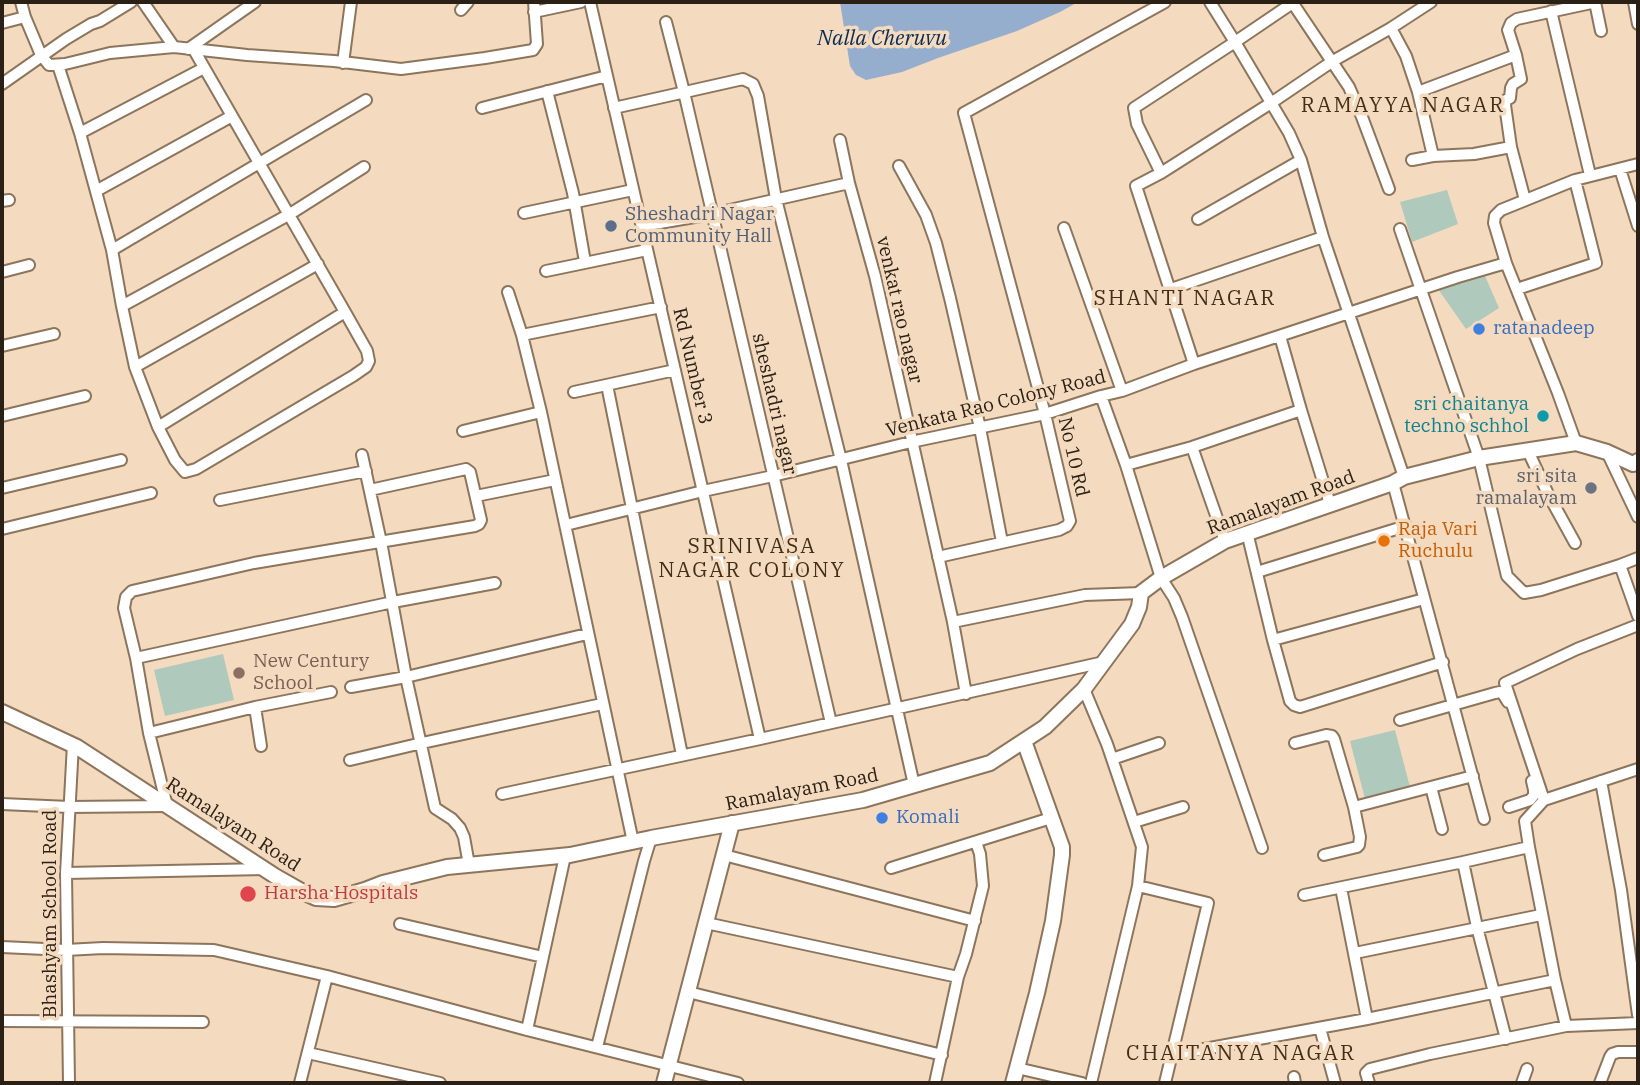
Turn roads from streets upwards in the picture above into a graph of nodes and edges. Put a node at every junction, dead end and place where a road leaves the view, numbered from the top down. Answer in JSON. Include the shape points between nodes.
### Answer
{"nodes":[{"id":1,"x":21,"y":2,"type":"edge"},
{"id":2,"x":118,"y":2,"type":"edge"},
{"id":3,"x":131,"y":2,"type":"edge"},
{"id":4,"x":143,"y":2,"type":"edge"},
{"id":5,"x":255,"y":2,"type":"edge"},
{"id":6,"x":351,"y":2,"type":"edge"},
{"id":7,"x":581,"y":2,"type":"edge"},
{"id":8,"x":590,"y":2,"type":"edge"},
{"id":9,"x":1165,"y":2,"type":"edge"},
{"id":10,"x":1210,"y":2,"type":"edge"},
{"id":11,"x":1293,"y":2,"type":"edge"},
{"id":12,"x":1431,"y":2,"type":"edge"},
{"id":13,"x":1595,"y":2,"type":"edge"},
{"id":14,"x":1634,"y":2,"type":"edge"},
{"id":15,"x":534,"y":7,"type":"edge"},
{"id":16,"x":1550,"y":11,"type":"junction"},
{"id":17,"x":25,"y":17,"type":"junction"},
{"id":18,"x":666,"y":22,"type":"dead end"},
{"id":19,"x":2,"y":23,"type":"edge"},
{"id":20,"x":91,"y":24,"type":"junction"},
{"id":21,"x":1638,"y":24,"type":"edge"},
{"id":22,"x":1391,"y":28,"type":"junction"},
{"id":23,"x":1601,"y":32,"type":"dead end"},
{"id":24,"x":1235,"y":43,"type":"junction"},
{"id":25,"x":174,"y":47,"type":"junction"},
{"id":26,"x":191,"y":50,"type":"junction"},
{"id":27,"x":41,"y":55,"type":"junction"},
{"id":28,"x":1516,"y":55,"type":"junction"},
{"id":29,"x":1333,"y":61,"type":"junction"},
{"id":30,"x":343,"y":63,"type":"junction"},
{"id":31,"x":58,"y":65,"type":"junction"},
{"id":32,"x":204,"y":68,"type":"junction"},
{"id":33,"x":607,"y":76,"type":"junction"},
{"id":34,"x":2,"y":84,"type":"edge"},
{"id":35,"x":547,"y":91,"type":"junction"},
{"id":36,"x":684,"y":92,"type":"junction"},
{"id":37,"x":1419,"y":92,"type":"junction"},
{"id":38,"x":366,"y":100,"type":"dead end"},
{"id":39,"x":1271,"y":103,"type":"junction"},
{"id":40,"x":482,"y":108,"type":"dead end"},
{"id":41,"x":614,"y":108,"type":"junction"},
{"id":42,"x":232,"y":116,"type":"junction"},
{"id":43,"x":80,"y":133,"type":"junction"},
{"id":44,"x":840,"y":140,"type":"dead end"},
{"id":45,"x":1511,"y":147,"type":"junction"},
{"id":46,"x":1433,"y":156,"type":"junction"},
{"id":47,"x":1300,"y":160,"type":"junction"},
{"id":48,"x":1412,"y":160,"type":"dead end"},
{"id":49,"x":260,"y":164,"type":"junction"},
{"id":50,"x":1638,"y":164,"type":"edge"},
{"id":51,"x":900,"y":166,"type":"dead end"},
{"id":52,"x":364,"y":167,"type":"dead end"},
{"id":53,"x":1620,"y":169,"type":"junction"},
{"id":54,"x":1161,"y":173,"type":"junction"},
{"id":55,"x":1590,"y":175,"type":"junction"},
{"id":56,"x":1575,"y":180,"type":"junction"},
{"id":57,"x":849,"y":183,"type":"junction"},
{"id":58,"x":1389,"y":189,"type":"dead end"},
{"id":59,"x":634,"y":190,"type":"junction"},
{"id":60,"x":96,"y":191,"type":"junction"},
{"id":61,"x":776,"y":199,"type":"junction"},
{"id":62,"x":1525,"y":200,"type":"junction"},
{"id":63,"x":575,"y":202,"type":"junction"},
{"id":64,"x":524,"y":213,"type":"dead end"},
{"id":65,"x":290,"y":214,"type":"junction"},
{"id":66,"x":712,"y":214,"type":"junction"},
{"id":67,"x":1198,"y":219,"type":"dead end"},
{"id":68,"x":642,"y":226,"type":"junction"},
{"id":69,"x":1638,"y":226,"type":"edge"},
{"id":70,"x":1064,"y":228,"type":"dead end"},
{"id":71,"x":1400,"y":229,"type":"dead end"},
{"id":72,"x":1322,"y":237,"type":"junction"},
{"id":73,"x":112,"y":250,"type":"junction"},
{"id":74,"x":647,"y":250,"type":"junction"},
{"id":75,"x":585,"y":262,"type":"junction"},
{"id":76,"x":1506,"y":263,"type":"junction"},
{"id":77,"x":318,"y":264,"type":"junction"},
{"id":78,"x":29,"y":265,"type":"dead end"},
{"id":79,"x":546,"y":271,"type":"dead end"},
{"id":80,"x":2,"y":272,"type":"edge"},
{"id":81,"x":1517,"y":289,"type":"junction"},
{"id":82,"x":1168,"y":290,"type":"junction"},
{"id":83,"x":1420,"y":291,"type":"junction"},
{"id":84,"x":508,"y":292,"type":"dead end"},
{"id":85,"x":122,"y":306,"type":"junction"},
{"id":86,"x":661,"y":307,"type":"junction"},
{"id":87,"x":345,"y":312,"type":"junction"},
{"id":88,"x":1348,"y":314,"type":"junction"},
{"id":89,"x":54,"y":334,"type":"dead end"},
{"id":90,"x":522,"y":335,"type":"junction"},
{"id":91,"x":1280,"y":336,"type":"junction"},
{"id":92,"x":2,"y":346,"type":"edge"},
{"id":93,"x":1194,"y":364,"type":"junction"},
{"id":94,"x":135,"y":367,"type":"junction"},
{"id":95,"x":675,"y":370,"type":"junction"},
{"id":96,"x":607,"y":385,"type":"junction"},
{"id":97,"x":1122,"y":391,"type":"junction"},
{"id":98,"x":574,"y":392,"type":"dead end"},
{"id":99,"x":85,"y":396,"type":"dead end"},
{"id":100,"x":1101,"y":396,"type":"junction"},
{"id":101,"x":1301,"y":410,"type":"junction"},
{"id":102,"x":541,"y":412,"type":"junction"},
{"id":103,"x":1045,"y":414,"type":"junction"},
{"id":104,"x":2,"y":416,"type":"edge"},
{"id":105,"x":159,"y":427,"type":"junction"},
{"id":106,"x":980,"y":428,"type":"junction"},
{"id":107,"x":463,"y":431,"type":"dead end"},
{"id":108,"x":911,"y":442,"type":"junction"},
{"id":109,"x":1576,"y":443,"type":"junction"},
{"id":110,"x":1192,"y":447,"type":"junction"},
{"id":111,"x":1528,"y":451,"type":"junction"},
{"id":112,"x":1607,"y":452,"type":"junction"},
{"id":113,"x":362,"y":455,"type":"dead end"},
{"id":114,"x":1479,"y":458,"type":"junction"},
{"id":115,"x":121,"y":460,"type":"dead end"},
{"id":116,"x":841,"y":460,"type":"junction"},
{"id":117,"x":1126,"y":465,"type":"junction"},
{"id":118,"x":1636,"y":465,"type":"edge"},
{"id":119,"x":366,"y":471,"type":"junction"},
{"id":120,"x":773,"y":476,"type":"junction"},
{"id":121,"x":555,"y":480,"type":"junction"},
{"id":122,"x":1399,"y":480,"type":"junction"},
{"id":123,"x":2,"y":488,"type":"edge"},
{"id":124,"x":370,"y":490,"type":"junction"},
{"id":125,"x":703,"y":491,"type":"junction"},
{"id":126,"x":152,"y":493,"type":"dead end"},
{"id":127,"x":476,"y":496,"type":"junction"},
{"id":128,"x":220,"y":500,"type":"dead end"},
{"id":129,"x":1329,"y":505,"type":"junction"},
{"id":130,"x":632,"y":508,"type":"junction"},
{"id":131,"x":1638,"y":517,"type":"edge"},
{"id":132,"x":566,"y":525,"type":"junction"},
{"id":133,"x":1406,"y":526,"type":"junction"},
{"id":134,"x":2,"y":529,"type":"edge"},
{"id":135,"x":1247,"y":533,"type":"junction"},
{"id":136,"x":1225,"y":541,"type":"junction"},
{"id":137,"x":381,"y":542,"type":"junction"},
{"id":138,"x":1002,"y":542,"type":"junction"},
{"id":139,"x":1575,"y":542,"type":"dead end"},
{"id":140,"x":938,"y":557,"type":"junction"},
{"id":141,"x":1638,"y":558,"type":"edge"},
{"id":142,"x":1620,"y":565,"type":"junction"},
{"id":143,"x":1257,"y":572,"type":"junction"},
{"id":144,"x":1161,"y":578,"type":"junction"},
{"id":145,"x":495,"y":583,"type":"dead end"},
{"id":146,"x":1141,"y":593,"type":"junction"},
{"id":147,"x":1424,"y":599,"type":"junction"},
{"id":148,"x":393,"y":602,"type":"junction"},
{"id":149,"x":1638,"y":616,"type":"edge"},
{"id":150,"x":953,"y":622,"type":"junction"},
{"id":151,"x":1638,"y":625,"type":"edge"},
{"id":152,"x":587,"y":634,"type":"junction"},
{"id":153,"x":1273,"y":640,"type":"junction"},
{"id":154,"x":136,"y":658,"type":"junction"},
{"id":155,"x":1104,"y":662,"type":"junction"},
{"id":156,"x":1443,"y":662,"type":"junction"},
{"id":157,"x":406,"y":677,"type":"junction"},
{"id":158,"x":351,"y":687,"type":"dead end"},
{"id":159,"x":1084,"y":689,"type":"junction"},
{"id":160,"x":331,"y":692,"type":"dead end"},
{"id":161,"x":966,"y":694,"type":"junction"},
{"id":162,"x":603,"y":704,"type":"junction"},
{"id":163,"x":1453,"y":705,"type":"junction"},
{"id":164,"x":255,"y":707,"type":"junction"},
{"id":165,"x":897,"y":709,"type":"junction"},
{"id":166,"x":2,"y":712,"type":"edge"},
{"id":167,"x":1400,"y":719,"type":"dead end"},
{"id":168,"x":831,"y":723,"type":"junction"},
{"id":169,"x":149,"y":733,"type":"junction"},
{"id":170,"x":760,"y":739,"type":"junction"},
{"id":171,"x":1024,"y":741,"type":"junction"},
{"id":172,"x":422,"y":743,"type":"junction"},
{"id":173,"x":1159,"y":743,"type":"dead end"},
{"id":174,"x":1295,"y":743,"type":"dead end"},
{"id":175,"x":73,"y":744,"type":"junction"},
{"id":176,"x":261,"y":746,"type":"dead end"},
{"id":177,"x":682,"y":755,"type":"junction"},
{"id":178,"x":1112,"y":759,"type":"junction"},
{"id":179,"x":350,"y":760,"type":"dead end"},
{"id":180,"x":617,"y":769,"type":"junction"},
{"id":181,"x":1638,"y":769,"type":"edge"},
{"id":182,"x":1473,"y":776,"type":"junction"},
{"id":183,"x":1601,"y":781,"type":"junction"},
{"id":184,"x":914,"y":785,"type":"junction"},
{"id":185,"x":1431,"y":787,"type":"junction"},
{"id":186,"x":502,"y":793,"type":"dead end"},
{"id":187,"x":1544,"y":800,"type":"junction"},
{"id":188,"x":2,"y":804,"type":"edge"},
{"id":189,"x":167,"y":806,"type":"junction"},
{"id":190,"x":69,"y":807,"type":"junction"},
{"id":191,"x":1183,"y":807,"type":"dead end"},
{"id":192,"x":1353,"y":807,"type":"junction"},
{"id":193,"x":1509,"y":807,"type":"dead end"},
{"id":194,"x":1051,"y":818,"type":"junction"},
{"id":195,"x":1484,"y":819,"type":"dead end"},
{"id":196,"x":1134,"y":822,"type":"junction"},
{"id":197,"x":732,"y":823,"type":"junction"},
{"id":198,"x":1442,"y":829,"type":"dead end"},
{"id":199,"x":652,"y":838,"type":"junction"},
{"id":200,"x":633,"y":842,"type":"junction"},
{"id":201,"x":976,"y":842,"type":"junction"},
{"id":202,"x":1529,"y":847,"type":"junction"},
{"id":203,"x":1262,"y":848,"type":"dead end"},
{"id":204,"x":724,"y":855,"type":"junction"},
{"id":205,"x":1324,"y":855,"type":"dead end"},
{"id":206,"x":565,"y":856,"type":"junction"},
{"id":207,"x":1463,"y":862,"type":"junction"},
{"id":208,"x":469,"y":865,"type":"junction"},
{"id":209,"x":891,"y":868,"type":"dead end"},
{"id":210,"x":266,"y":869,"type":"junction"},
{"id":211,"x":66,"y":873,"type":"junction"},
{"id":212,"x":1138,"y":886,"type":"junction"},
{"id":213,"x":1341,"y":888,"type":"junction"},
{"id":214,"x":1304,"y":895,"type":"dead end"},
{"id":215,"x":1541,"y":915,"type":"junction"},
{"id":216,"x":975,"y":921,"type":"junction"},
{"id":217,"x":706,"y":923,"type":"junction"},
{"id":218,"x":400,"y":924,"type":"dead end"},
{"id":219,"x":1477,"y":927,"type":"junction"},
{"id":220,"x":2,"y":947,"type":"edge"},
{"id":221,"x":66,"y":950,"type":"junction"},
{"id":222,"x":1354,"y":953,"type":"junction"},
{"id":223,"x":542,"y":957,"type":"junction"},
{"id":224,"x":327,"y":976,"type":"junction"},
{"id":225,"x":958,"y":977,"type":"junction"},
{"id":226,"x":1555,"y":980,"type":"junction"},
{"id":227,"x":688,"y":992,"type":"junction"},
{"id":228,"x":1495,"y":992,"type":"junction"},
{"id":229,"x":1638,"y":1015,"type":"edge"},
{"id":230,"x":1367,"y":1019,"type":"junction"},
{"id":231,"x":2,"y":1021,"type":"edge"},
{"id":232,"x":68,"y":1021,"type":"junction"},
{"id":233,"x":203,"y":1022,"type":"dead end"},
{"id":234,"x":1638,"y":1023,"type":"edge"},
{"id":235,"x":1566,"y":1026,"type":"junction"},
{"id":236,"x":1320,"y":1028,"type":"junction"},
{"id":237,"x":527,"y":1030,"type":"junction"},
{"id":238,"x":1506,"y":1039,"type":"junction"},
{"id":239,"x":1638,"y":1039,"type":"edge"},
{"id":240,"x":597,"y":1047,"type":"junction"},
{"id":241,"x":1638,"y":1052,"type":"edge"},
{"id":242,"x":308,"y":1053,"type":"junction"},
{"id":243,"x":942,"y":1055,"type":"junction"},
{"id":244,"x":1172,"y":1055,"type":"junction"},
{"id":245,"x":667,"y":1066,"type":"junction"},
{"id":246,"x":1017,"y":1068,"type":"junction"},
{"id":247,"x":1527,"y":1069,"type":"dead end"},
{"id":248,"x":69,"y":1083,"type":"edge"},
{"id":249,"x":300,"y":1083,"type":"edge"},
{"id":250,"x":440,"y":1083,"type":"edge"},
{"id":251,"x":664,"y":1083,"type":"edge"},
{"id":252,"x":738,"y":1083,"type":"edge"},
{"id":253,"x":935,"y":1083,"type":"edge"},
{"id":254,"x":1013,"y":1083,"type":"edge"},
{"id":255,"x":1082,"y":1083,"type":"edge"},
{"id":256,"x":1091,"y":1083,"type":"edge"},
{"id":257,"x":1165,"y":1083,"type":"edge"},
{"id":258,"x":1335,"y":1083,"type":"edge"},
{"id":259,"x":1369,"y":1083,"type":"edge"},
{"id":260,"x":1522,"y":1083,"type":"edge"},
{"id":261,"x":1600,"y":1083,"type":"edge"}],
"edges":[{"from":1,"to":17,"type":"street"},
{"from":2,"to":20,"type":"street"},
{"from":3,"to":20,"type":"street"},
{"from":4,"to":25,"type":"street"},
{"from":5,"to":26,"type":"street"},
{"from":6,"to":30,"type":"street"},
{"from":7,"to":15,"type":"street"},
{"from":8,"to":33,"type":"street","name":"Rd Number 3"},
{"from":9,"to":103,"type":"street","name":"No 10 Rd","via":[[964,113]]},
{"from":10,"to":24,"type":"street"},
{"from":11,"to":24,"type":"street"},
{"from":11,"to":29,"type":"street"},
{"from":12,"to":22,"type":"street"},
{"from":13,"to":16,"type":"street"},
{"from":13,"to":23,"type":"street"},
{"from":14,"to":21,"type":"street"},
{"from":15,"to":30,"type":"street","via":[[537,44],[533,50],[401,69]]},
{"from":16,"to":28,"type":"street","via":[[1511,23],[1508,30]]},
{"from":16,"to":55,"type":"street"},
{"from":17,"to":19,"type":"street"},
{"from":17,"to":27,"type":"street"},
{"from":18,"to":36,"type":"street","name":"sheshadri nagar"},
{"from":20,"to":27,"type":"street"},
{"from":22,"to":29,"type":"street"},
{"from":22,"to":37,"type":"street"},
{"from":24,"to":39,"type":"street"},
{"from":24,"to":54,"type":"street","via":[[1134,108]]},
{"from":25,"to":26,"type":"street"},
{"from":25,"to":31,"type":"street","via":[[110,53]]},
{"from":26,"to":30,"type":"street"},
{"from":26,"to":32,"type":"street"},
{"from":27,"to":31,"type":"street","via":[[49,65]]},
{"from":27,"to":34,"type":"street"},
{"from":28,"to":37,"type":"street"},
{"from":28,"to":45,"type":"street","via":[[1521,79],[1513,84],[1505,105]]},
{"from":29,"to":39,"type":"street"},
{"from":29,"to":58,"type":"street","via":[[1349,87]]},
{"from":31,"to":43,"type":"street"},
{"from":32,"to":42,"type":"street"},
{"from":32,"to":43,"type":"street"},
{"from":33,"to":35,"type":"street"},
{"from":33,"to":41,"type":"street","name":"Rd Number 3"},
{"from":35,"to":40,"type":"street"},
{"from":35,"to":63,"type":"street"},
{"from":36,"to":41,"type":"street"},
{"from":36,"to":61,"type":"street","via":[[743,79],[753,84]]},
{"from":36,"to":66,"type":"street","name":"sheshadri nagar"},
{"from":37,"to":46,"type":"street"},
{"from":38,"to":49,"type":"street"},
{"from":39,"to":47,"type":"street"},
{"from":39,"to":54,"type":"street"},
{"from":41,"to":59,"type":"street","name":"Rd Number 3"},
{"from":42,"to":49,"type":"street"},
{"from":42,"to":60,"type":"street"},
{"from":43,"to":60,"type":"street"},
{"from":44,"to":57,"type":"street","name":"venkat rao nagar"},
{"from":45,"to":46,"type":"street"},
{"from":45,"to":62,"type":"street"},
{"from":46,"to":48,"type":"street"},
{"from":47,"to":67,"type":"street"},
{"from":47,"to":72,"type":"street"},
{"from":49,"to":65,"type":"street"},
{"from":49,"to":73,"type":"street"},
{"from":50,"to":53,"type":"street"},
{"from":51,"to":106,"type":"street","via":[[936,243]]},
{"from":52,"to":65,"type":"street"},
{"from":53,"to":55,"type":"street"},
{"from":53,"to":69,"type":"street"},
{"from":54,"to":82,"type":"street","via":[[1136,186]]},
{"from":55,"to":56,"type":"street"},
{"from":56,"to":62,"type":"street"},
{"from":56,"to":81,"type":"street","via":[[1596,263]]},
{"from":57,"to":61,"type":"street"},
{"from":57,"to":108,"type":"street","name":"venkat rao nagar"},
{"from":59,"to":63,"type":"street"},
{"from":59,"to":68,"type":"street","name":"Rd Number 3"},
{"from":60,"to":73,"type":"street"},
{"from":61,"to":66,"type":"street"},
{"from":61,"to":116,"type":"street"},
{"from":62,"to":76,"type":"street","via":[[1495,216]]},
{"from":63,"to":64,"type":"street"},
{"from":63,"to":75,"type":"street"},
{"from":65,"to":77,"type":"street"},
{"from":65,"to":85,"type":"street"},
{"from":66,"to":68,"type":"street"},
{"from":66,"to":120,"type":"street","name":"sheshadri nagar"},
{"from":68,"to":74,"type":"street","name":"Rd Number 3"},
{"from":70,"to":97,"type":"street"},
{"from":71,"to":83,"type":"street"},
{"from":72,"to":82,"type":"street"},
{"from":72,"to":88,"type":"street"},
{"from":73,"to":85,"type":"street"},
{"from":74,"to":75,"type":"street"},
{"from":74,"to":86,"type":"street","name":"Rd Number 3"},
{"from":75,"to":79,"type":"street"},
{"from":76,"to":81,"type":"street"},
{"from":76,"to":83,"type":"street","name":"Venkata Rao Colony Road"},
{"from":77,"to":87,"type":"street"},
{"from":77,"to":94,"type":"street"},
{"from":78,"to":80,"type":"street"},
{"from":81,"to":109,"type":"street"},
{"from":82,"to":93,"type":"street"},
{"from":83,"to":88,"type":"street","name":"Venkata Rao Colony Road"},
{"from":83,"to":114,"type":"street"},
{"from":84,"to":90,"type":"street"},
{"from":85,"to":94,"type":"street"},
{"from":86,"to":90,"type":"street"},
{"from":86,"to":95,"type":"street","name":"Rd Number 3"},
{"from":87,"to":105,"type":"street"},
{"from":87,"to":105,"type":"street","via":[[369,361],[353,376],[185,472]]},
{"from":88,"to":91,"type":"street","name":"Venkata Rao Colony Road"},
{"from":88,"to":122,"type":"street"},
{"from":89,"to":92,"type":"street"},
{"from":90,"to":102,"type":"street"},
{"from":91,"to":93,"type":"street","name":"Venkata Rao Colony Road"},
{"from":91,"to":101,"type":"street"},
{"from":93,"to":97,"type":"street","name":"Venkata Rao Colony Road"},
{"from":94,"to":105,"type":"street"},
{"from":95,"to":96,"type":"street"},
{"from":95,"to":125,"type":"street","name":"Rd Number 3"},
{"from":96,"to":98,"type":"street"},
{"from":96,"to":130,"type":"street"},
{"from":97,"to":100,"type":"street","name":"Venkata Rao Colony Road"},
{"from":99,"to":104,"type":"street"},
{"from":100,"to":103,"type":"street","name":"Venkata Rao Colony Road"},
{"from":100,"to":117,"type":"street"},
{"from":101,"to":110,"type":"street"},
{"from":101,"to":129,"type":"street"},
{"from":102,"to":107,"type":"street"},
{"from":102,"to":121,"type":"street"},
{"from":103,"to":106,"type":"street","name":"Venkata Rao Colony Road"},
{"from":103,"to":138,"type":"street","name":"No 10 Rd","via":[[1070,521],[1059,530]]},
{"from":106,"to":108,"type":"street","name":"Venkata Rao Colony Road"},
{"from":106,"to":138,"type":"street"},
{"from":108,"to":116,"type":"street","name":"Venkata Rao Colony Road"},
{"from":108,"to":140,"type":"street","name":"venkat rao nagar"},
{"from":109,"to":111,"type":"street","name":"Ramalayam Road"},
{"from":109,"to":112,"type":"street","name":"Ramalayam Road"},
{"from":110,"to":117,"type":"street"},
{"from":110,"to":136,"type":"street"},
{"from":111,"to":114,"type":"street","name":"Ramalayam Road"},
{"from":111,"to":139,"type":"street"},
{"from":112,"to":118,"type":"street","name":"Ramalayam Road"},
{"from":112,"to":131,"type":"street"},
{"from":113,"to":119,"type":"street"},
{"from":114,"to":122,"type":"street","name":"Ramalayam Road"},
{"from":114,"to":142,"type":"street","via":[[1507,576],[1524,593]]},
{"from":115,"to":123,"type":"street"},
{"from":116,"to":120,"type":"street","name":"Venkata Rao Colony Road"},
{"from":116,"to":165,"type":"street"},
{"from":117,"to":144,"type":"street"},
{"from":119,"to":124,"type":"street"},
{"from":119,"to":128,"type":"street"},
{"from":120,"to":125,"type":"street","name":"Venkata Rao Colony Road"},
{"from":120,"to":168,"type":"street","name":"sheshadri nagar"},
{"from":121,"to":127,"type":"street"},
{"from":121,"to":132,"type":"street"},
{"from":122,"to":129,"type":"street","name":"Ramalayam Road"},
{"from":122,"to":133,"type":"street"},
{"from":124,"to":127,"type":"street","via":[[467,469]]},
{"from":124,"to":137,"type":"street"},
{"from":125,"to":130,"type":"street","name":"Venkata Rao Colony Road"},
{"from":125,"to":170,"type":"street","name":"Rd Number 3"},
{"from":126,"to":134,"type":"street"},
{"from":127,"to":137,"type":"street","via":[[481,520],[477,525]]},
{"from":129,"to":135,"type":"street","name":"Ramalayam Road"},
{"from":130,"to":132,"type":"street","name":"Venkata Rao Colony Road"},
{"from":130,"to":177,"type":"street"},
{"from":132,"to":152,"type":"street"},
{"from":133,"to":143,"type":"street"},
{"from":133,"to":147,"type":"street"},
{"from":135,"to":136,"type":"street","name":"Ramalayam Road"},
{"from":135,"to":143,"type":"street"},
{"from":136,"to":144,"type":"street","name":"Ramalayam Road"},
{"from":137,"to":148,"type":"street"},
{"from":137,"to":154,"type":"street","via":[[254,563],[132,591],[125,597],[124,608]]},
{"from":138,"to":140,"type":"street","name":"No 10 Rd"},
{"from":140,"to":150,"type":"street","name":"venkat rao nagar"},
{"from":141,"to":142,"type":"street"},
{"from":142,"to":149,"type":"street"},
{"from":143,"to":153,"type":"street"},
{"from":144,"to":146,"type":"street","name":"Ramalayam Road"},
{"from":144,"to":203,"type":"street","via":[[1182,617]]},
{"from":145,"to":148,"type":"street"},
{"from":146,"to":150,"type":"street","via":[[1085,595]]},
{"from":146,"to":155,"type":"street","name":"Ramalayam Road","via":[[1132,624]]},
{"from":147,"to":153,"type":"street"},
{"from":147,"to":156,"type":"street"},
{"from":148,"to":154,"type":"street"},
{"from":148,"to":157,"type":"street"},
{"from":150,"to":161,"type":"street","name":"venkat rao nagar"},
{"from":151,"to":187,"type":"street","via":[[1505,683]]},
{"from":152,"to":157,"type":"street"},
{"from":152,"to":162,"type":"street"},
{"from":153,"to":156,"type":"street","via":[[1290,701],[1300,706]]},
{"from":154,"to":169,"type":"street"},
{"from":155,"to":159,"type":"street","name":"Ramalayam Road"},
{"from":155,"to":161,"type":"street"},
{"from":156,"to":163,"type":"street"},
{"from":157,"to":158,"type":"street"},
{"from":157,"to":172,"type":"street"},
{"from":159,"to":171,"type":"street","name":"Ramalayam Road"},
{"from":159,"to":178,"type":"street"},
{"from":160,"to":164,"type":"street"},
{"from":161,"to":165,"type":"street"},
{"from":162,"to":172,"type":"street"},
{"from":162,"to":180,"type":"street"},
{"from":163,"to":167,"type":"street"},
{"from":163,"to":182,"type":"street"},
{"from":163,"to":193,"type":"street","via":[[1500,692],[1507,699],[1534,790],[1530,800]]},
{"from":164,"to":169,"type":"street"},
{"from":164,"to":176,"type":"street"},
{"from":165,"to":168,"type":"street"},
{"from":165,"to":184,"type":"street"},
{"from":166,"to":175,"type":"street","name":"Ramalayam Road"},
{"from":168,"to":170,"type":"street"},
{"from":169,"to":189,"type":"street"},
{"from":170,"to":177,"type":"street"},
{"from":171,"to":184,"type":"street","name":"Ramalayam Road","via":[[989,763]]},
{"from":171,"to":194,"type":"street"},
{"from":172,"to":179,"type":"street"},
{"from":172,"to":208,"type":"street","via":[[435,808],[460,828]]},
{"from":173,"to":178,"type":"street"},
{"from":174,"to":192,"type":"street","via":[[1326,735],[1334,738]]},
{"from":175,"to":189,"type":"street","name":"Ramalayam Road"},
{"from":175,"to":190,"type":"street","name":"Bhashyam School Road"},
{"from":177,"to":180,"type":"street"},
{"from":178,"to":196,"type":"street"},
{"from":180,"to":186,"type":"street"},
{"from":180,"to":200,"type":"street"},
{"from":181,"to":183,"type":"street"},
{"from":182,"to":185,"type":"street"},
{"from":182,"to":195,"type":"street"},
{"from":183,"to":187,"type":"street"},
{"from":183,"to":229,"type":"street"},
{"from":184,"to":197,"type":"street","name":"Ramalayam Road","via":[[863,800]]},
{"from":185,"to":192,"type":"street"},
{"from":185,"to":198,"type":"street"},
{"from":187,"to":202,"type":"street","via":[[1525,821]]},
{"from":188,"to":190,"type":"street"},
{"from":189,"to":190,"type":"street"},
{"from":189,"to":210,"type":"street","name":"Ramalayam Road"},
{"from":190,"to":211,"type":"street","name":"Bhashyam School Road"},
{"from":191,"to":196,"type":"street"},
{"from":192,"to":205,"type":"street","via":[[1359,845]]},
{"from":194,"to":201,"type":"street"},
{"from":194,"to":246,"type":"street","via":[[1062,847],[1053,921]]},
{"from":196,"to":212,"type":"street","via":[[1143,846]]},
{"from":197,"to":199,"type":"street","name":"Ramalayam Road"},
{"from":197,"to":204,"type":"street"},
{"from":199,"to":200,"type":"street","name":"Ramalayam Road"},
{"from":199,"to":240,"type":"street"},
{"from":200,"to":206,"type":"street","name":"Ramalayam Road"},
{"from":201,"to":209,"type":"street"},
{"from":201,"to":216,"type":"street","via":[[983,886]]},
{"from":202,"to":207,"type":"street"},
{"from":202,"to":215,"type":"street"},
{"from":204,"to":216,"type":"street"},
{"from":204,"to":217,"type":"street"},
{"from":206,"to":208,"type":"street","name":"Ramalayam Road"},
{"from":206,"to":223,"type":"street"},
{"from":207,"to":213,"type":"street"},
{"from":207,"to":219,"type":"street"},
{"from":208,"to":210,"type":"street","name":"Ramalayam Road","via":[[383,883],[334,899],[316,898]]},
{"from":210,"to":211,"type":"street"},
{"from":211,"to":221,"type":"street","name":"Bhashyam School Road"},
{"from":212,"to":244,"type":"street","via":[[1208,904]]},
{"from":212,"to":256,"type":"street"},
{"from":213,"to":214,"type":"street"},
{"from":213,"to":222,"type":"street"},
{"from":215,"to":219,"type":"street"},
{"from":215,"to":226,"type":"street"},
{"from":216,"to":225,"type":"street"},
{"from":217,"to":225,"type":"street"},
{"from":217,"to":227,"type":"street"},
{"from":218,"to":223,"type":"street"},
{"from":219,"to":222,"type":"street"},
{"from":219,"to":228,"type":"street"},
{"from":220,"to":221,"type":"street"},
{"from":221,"to":224,"type":"street","via":[[214,950]]},
{"from":221,"to":232,"type":"street","name":"Bhashyam School Road"},
{"from":222,"to":230,"type":"street"},
{"from":223,"to":237,"type":"street"},
{"from":224,"to":237,"type":"street"},
{"from":224,"to":242,"type":"street"},
{"from":225,"to":243,"type":"street"},
{"from":226,"to":228,"type":"street"},
{"from":226,"to":235,"type":"street"},
{"from":227,"to":243,"type":"street"},
{"from":227,"to":245,"type":"street"},
{"from":228,"to":230,"type":"street"},
{"from":228,"to":238,"type":"street"},
{"from":230,"to":236,"type":"street"},
{"from":231,"to":232,"type":"street"},
{"from":232,"to":233,"type":"street"},
{"from":232,"to":248,"type":"street","name":"Bhashyam School Road"},
{"from":234,"to":235,"type":"street"},
{"from":235,"to":238,"type":"street"},
{"from":236,"to":244,"type":"street"},
{"from":236,"to":258,"type":"street"},
{"from":237,"to":240,"type":"street"},
{"from":238,"to":259,"type":"street","via":[[1375,1068],[1366,1073]]},
{"from":239,"to":241,"type":"street"},
{"from":240,"to":245,"type":"street"},
{"from":241,"to":261,"type":"street","via":[[1612,1054]]},
{"from":242,"to":249,"type":"street"},
{"from":242,"to":250,"type":"street"},
{"from":243,"to":253,"type":"street"},
{"from":244,"to":257,"type":"street"},
{"from":245,"to":251,"type":"street"},
{"from":245,"to":252,"type":"street"},
{"from":246,"to":254,"type":"street"},
{"from":246,"to":255,"type":"street"},
{"from":247,"to":260,"type":"street"}]}
